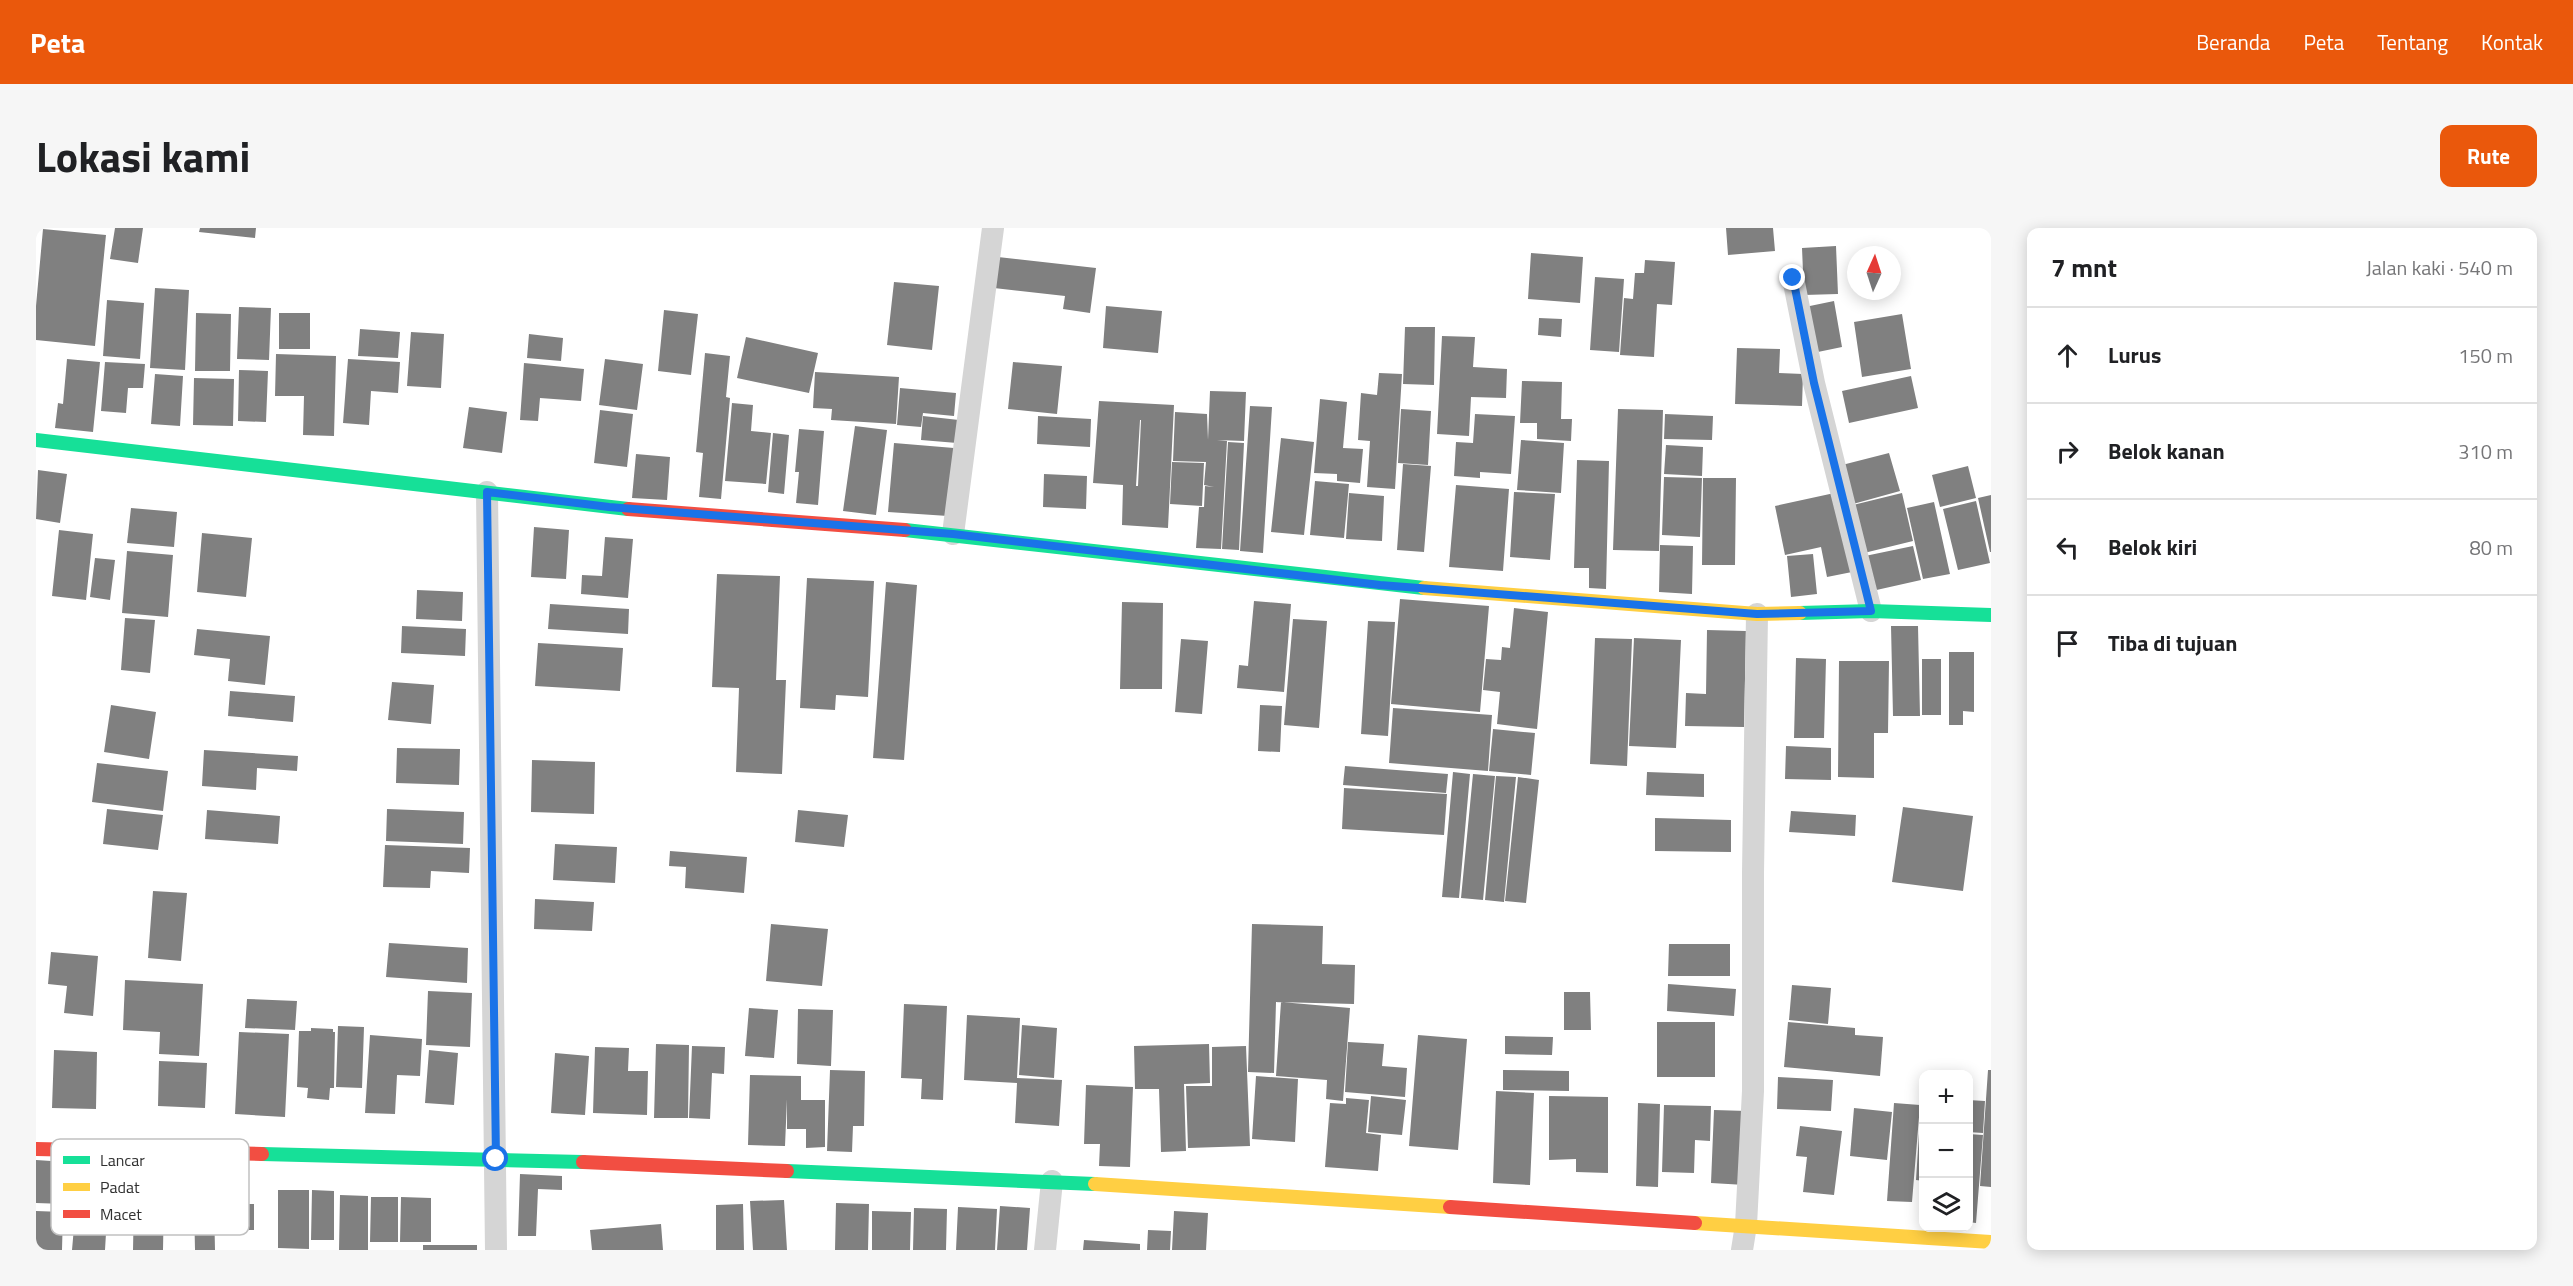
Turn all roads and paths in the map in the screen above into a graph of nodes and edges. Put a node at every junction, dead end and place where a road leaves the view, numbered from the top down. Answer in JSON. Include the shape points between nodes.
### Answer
{"nodes":[{"id":1,"x":993,"y":228,"type":"edge"},
{"id":2,"x":1793,"y":278,"type":"dead end"},
{"id":3,"x":36,"y":440,"type":"edge"},
{"id":4,"x":487,"y":492,"type":"junction"},
{"id":5,"x":953,"y":534,"type":"junction"},
{"id":6,"x":1871,"y":611,"type":"junction"},
{"id":7,"x":1757,"y":614,"type":"junction"},
{"id":8,"x":1991,"y":615,"type":"edge"},
{"id":9,"x":36,"y":1149,"type":"edge"},
{"id":10,"x":51,"y":1149,"type":"edge"},
{"id":11,"x":249,"y":1154,"type":"edge"},
{"id":12,"x":496,"y":1159,"type":"junction"},
{"id":13,"x":1052,"y":1181,"type":"junction"},
{"id":14,"x":1746,"y":1225,"type":"junction"},
{"id":15,"x":1991,"y":1242,"type":"edge"},
{"id":16,"x":496,"y":1250,"type":"edge"},
{"id":17,"x":1045,"y":1250,"type":"edge"},
{"id":18,"x":1742,"y":1250,"type":"edge"}],
"edges":[{"from":1,"to":5,"type":"street"},
{"from":2,"to":6,"type":"street","via":[[1814,383]]},
{"from":3,"to":4,"type":"street"},
{"from":4,"to":5,"type":"street","via":[[609,507]]},
{"from":4,"to":12,"type":"street"},
{"from":5,"to":7,"type":"street","via":[[1380,585]]},
{"from":6,"to":7,"type":"street"},
{"from":6,"to":8,"type":"street"},
{"from":7,"to":14,"type":"street","via":[[1753,1091]]},
{"from":9,"to":10,"type":"street"},
{"from":11,"to":12,"type":"street"},
{"from":12,"to":13,"type":"street"},
{"from":12,"to":16,"type":"street"},
{"from":13,"to":14,"type":"street"},
{"from":13,"to":17,"type":"street"},
{"from":14,"to":15,"type":"street"},
{"from":14,"to":18,"type":"street"}]}
